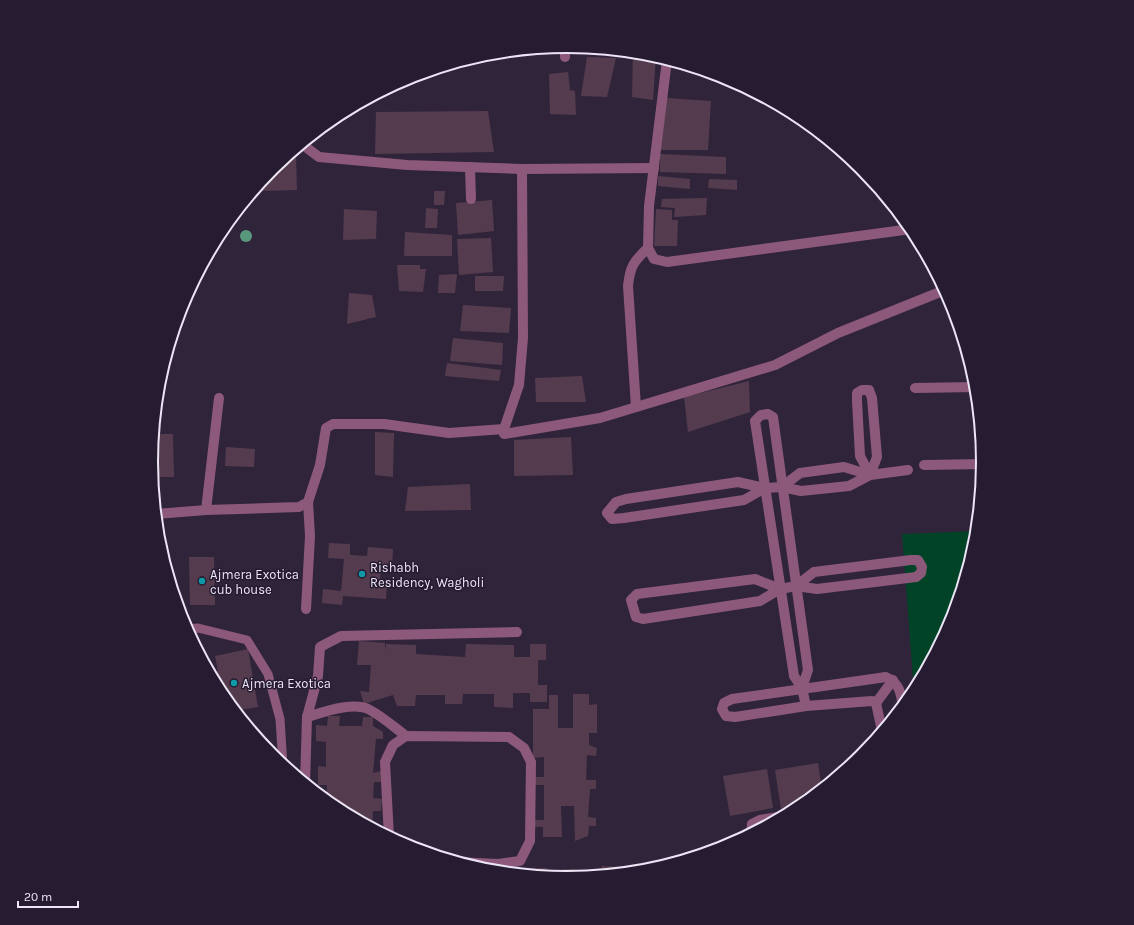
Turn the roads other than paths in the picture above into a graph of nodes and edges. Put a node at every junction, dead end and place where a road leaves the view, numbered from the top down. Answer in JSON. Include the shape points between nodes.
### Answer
{"nodes":[{"id":1,"x":565,"y":53,"type":"edge"},
{"id":2,"x":565,"y":57,"type":"dead end"},
{"id":3,"x":666,"y":65,"type":"edge"},
{"id":4,"x":307,"y":147,"type":"edge"},
{"id":5,"x":470,"y":167,"type":"junction"},
{"id":6,"x":654,"y":168,"type":"junction"},
{"id":7,"x":522,"y":169,"type":"junction"},
{"id":8,"x":471,"y":199,"type":"dead end"},
{"id":9,"x":904,"y":230,"type":"edge"},
{"id":10,"x":648,"y":248,"type":"junction"},
{"id":11,"x":939,"y":292,"type":"edge"},
{"id":12,"x":970,"y":387,"type":"edge"},
{"id":13,"x":915,"y":388,"type":"dead end"},
{"id":14,"x":219,"y":398,"type":"dead end"},
{"id":15,"x":636,"y":407,"type":"junction"},
{"id":16,"x":504,"y":429,"type":"junction"},
{"id":17,"x":976,"y":464,"type":"edge"},
{"id":18,"x":924,"y":465,"type":"dead end"},
{"id":19,"x":908,"y":470,"type":"dead end"},
{"id":20,"x":870,"y":475,"type":"junction"},
{"id":21,"x":782,"y":487,"type":"junction"},
{"id":22,"x":765,"y":488,"type":"junction"},
{"id":23,"x":308,"y":502,"type":"junction"},
{"id":24,"x":206,"y":510,"type":"junction"},
{"id":25,"x":161,"y":514,"type":"edge"},
{"id":26,"x":796,"y":586,"type":"junction"},
{"id":27,"x":780,"y":589,"type":"junction"},
{"id":28,"x":306,"y":609,"type":"dead end"},
{"id":29,"x":193,"y":628,"type":"edge"},
{"id":30,"x":517,"y":632,"type":"dead end"},
{"id":31,"x":893,"y":680,"type":"junction"},
{"id":32,"x":802,"y":688,"type":"junction"},
{"id":33,"x":901,"y":699,"type":"edge"},
{"id":34,"x":876,"y":703,"type":"junction"},
{"id":35,"x":806,"y":706,"type":"junction"},
{"id":36,"x":307,"y":717,"type":"junction"},
{"id":37,"x":881,"y":726,"type":"edge"},
{"id":38,"x":406,"y":736,"type":"junction"},
{"id":39,"x":282,"y":757,"type":"edge"},
{"id":40,"x":305,"y":777,"type":"edge"},
{"id":41,"x":769,"y":818,"type":"edge"},
{"id":42,"x":751,"y":828,"type":"edge"},
{"id":43,"x":389,"y":831,"type":"edge"},
{"id":44,"x":484,"y":863,"type":"edge"}],
"edges":[{"from":1,"to":2,"type":"street"},
{"from":3,"to":6,"type":"street"},
{"from":4,"to":5,"type":"street","via":[[318,157],[407,165]]},
{"from":5,"to":7,"type":"street"},
{"from":5,"to":8,"type":"street"},
{"from":6,"to":7,"type":"street"},
{"from":6,"to":10,"type":"street","via":[[649,206]]},
{"from":7,"to":16,"type":"street","via":[[523,338],[519,384]]},
{"from":9,"to":10,"type":"street","via":[[667,262],[654,259]]},
{"from":10,"to":15,"type":"street","via":[[634,260],[629,272]]},
{"from":11,"to":15,"type":"street","via":[[838,333],[775,365]]},
{"from":12,"to":13,"type":"street"},
{"from":14,"to":24,"type":"street"},
{"from":15,"to":16,"type":"street","via":[[600,418],[504,434]]},
{"from":16,"to":23,"type":"street","via":[[449,434],[384,424],[333,424],[326,428],[320,465]]},
{"from":17,"to":18,"type":"street"},
{"from":19,"to":20,"type":"street"},
{"from":20,"to":20,"type":"street","via":[[860,456],[857,393],[862,390],[869,390],[872,398],[877,457]]},
{"from":20,"to":21,"type":"street","via":[[849,486],[801,491]]},
{"from":20,"to":21,"type":"street","via":[[844,467],[800,473]]},
{"from":21,"to":22,"type":"street"},
{"from":21,"to":22,"type":"street","via":[[772,417],[768,414],[761,415],[755,422]]},
{"from":21,"to":26,"type":"street"},
{"from":22,"to":22,"type":"street","via":[[744,500],[612,519],[607,512],[616,502],[738,482]]},
{"from":22,"to":27,"type":"street"},
{"from":23,"to":24,"type":"street","via":[[299,507]]},
{"from":23,"to":28,"type":"street","via":[[310,536]]},
{"from":24,"to":25,"type":"street"},
{"from":26,"to":26,"type":"street","via":[[814,572],[911,560],[918,560],[922,567],[921,573],[916,577],[817,589]]},
{"from":26,"to":27,"type":"street"},
{"from":26,"to":32,"type":"street","via":[[808,670]]},
{"from":27,"to":27,"type":"street","via":[[760,601],[643,619],[636,617],[631,600],[637,594],[755,579]]},
{"from":27,"to":32,"type":"street","via":[[794,676]]},
{"from":29,"to":39,"type":"lane","via":[[247,640],[268,674],[280,719]]},
{"from":30,"to":36,"type":"street","via":[[342,636],[320,647],[318,676]]},
{"from":31,"to":32,"type":"street","via":[[886,678]]},
{"from":31,"to":33,"type":"street","via":[[899,689]]},
{"from":31,"to":34,"type":"street"},
{"from":32,"to":35,"type":"street"},
{"from":32,"to":35,"type":"street","via":[[732,699],[724,703],[722,709],[726,716],[735,717]]},
{"from":34,"to":35,"type":"street","via":[[863,701]]},
{"from":34,"to":37,"type":"street"},
{"from":36,"to":38,"type":"street","via":[[336,708],[369,709]]},
{"from":36,"to":40,"type":"street"},
{"from":38,"to":43,"type":"street","via":[[393,745],[385,762]]},
{"from":38,"to":44,"type":"street","via":[[509,738],[524,748],[531,762],[530,841],[520,861]]},
{"from":41,"to":42,"type":"street","via":[[752,824]]}]}
